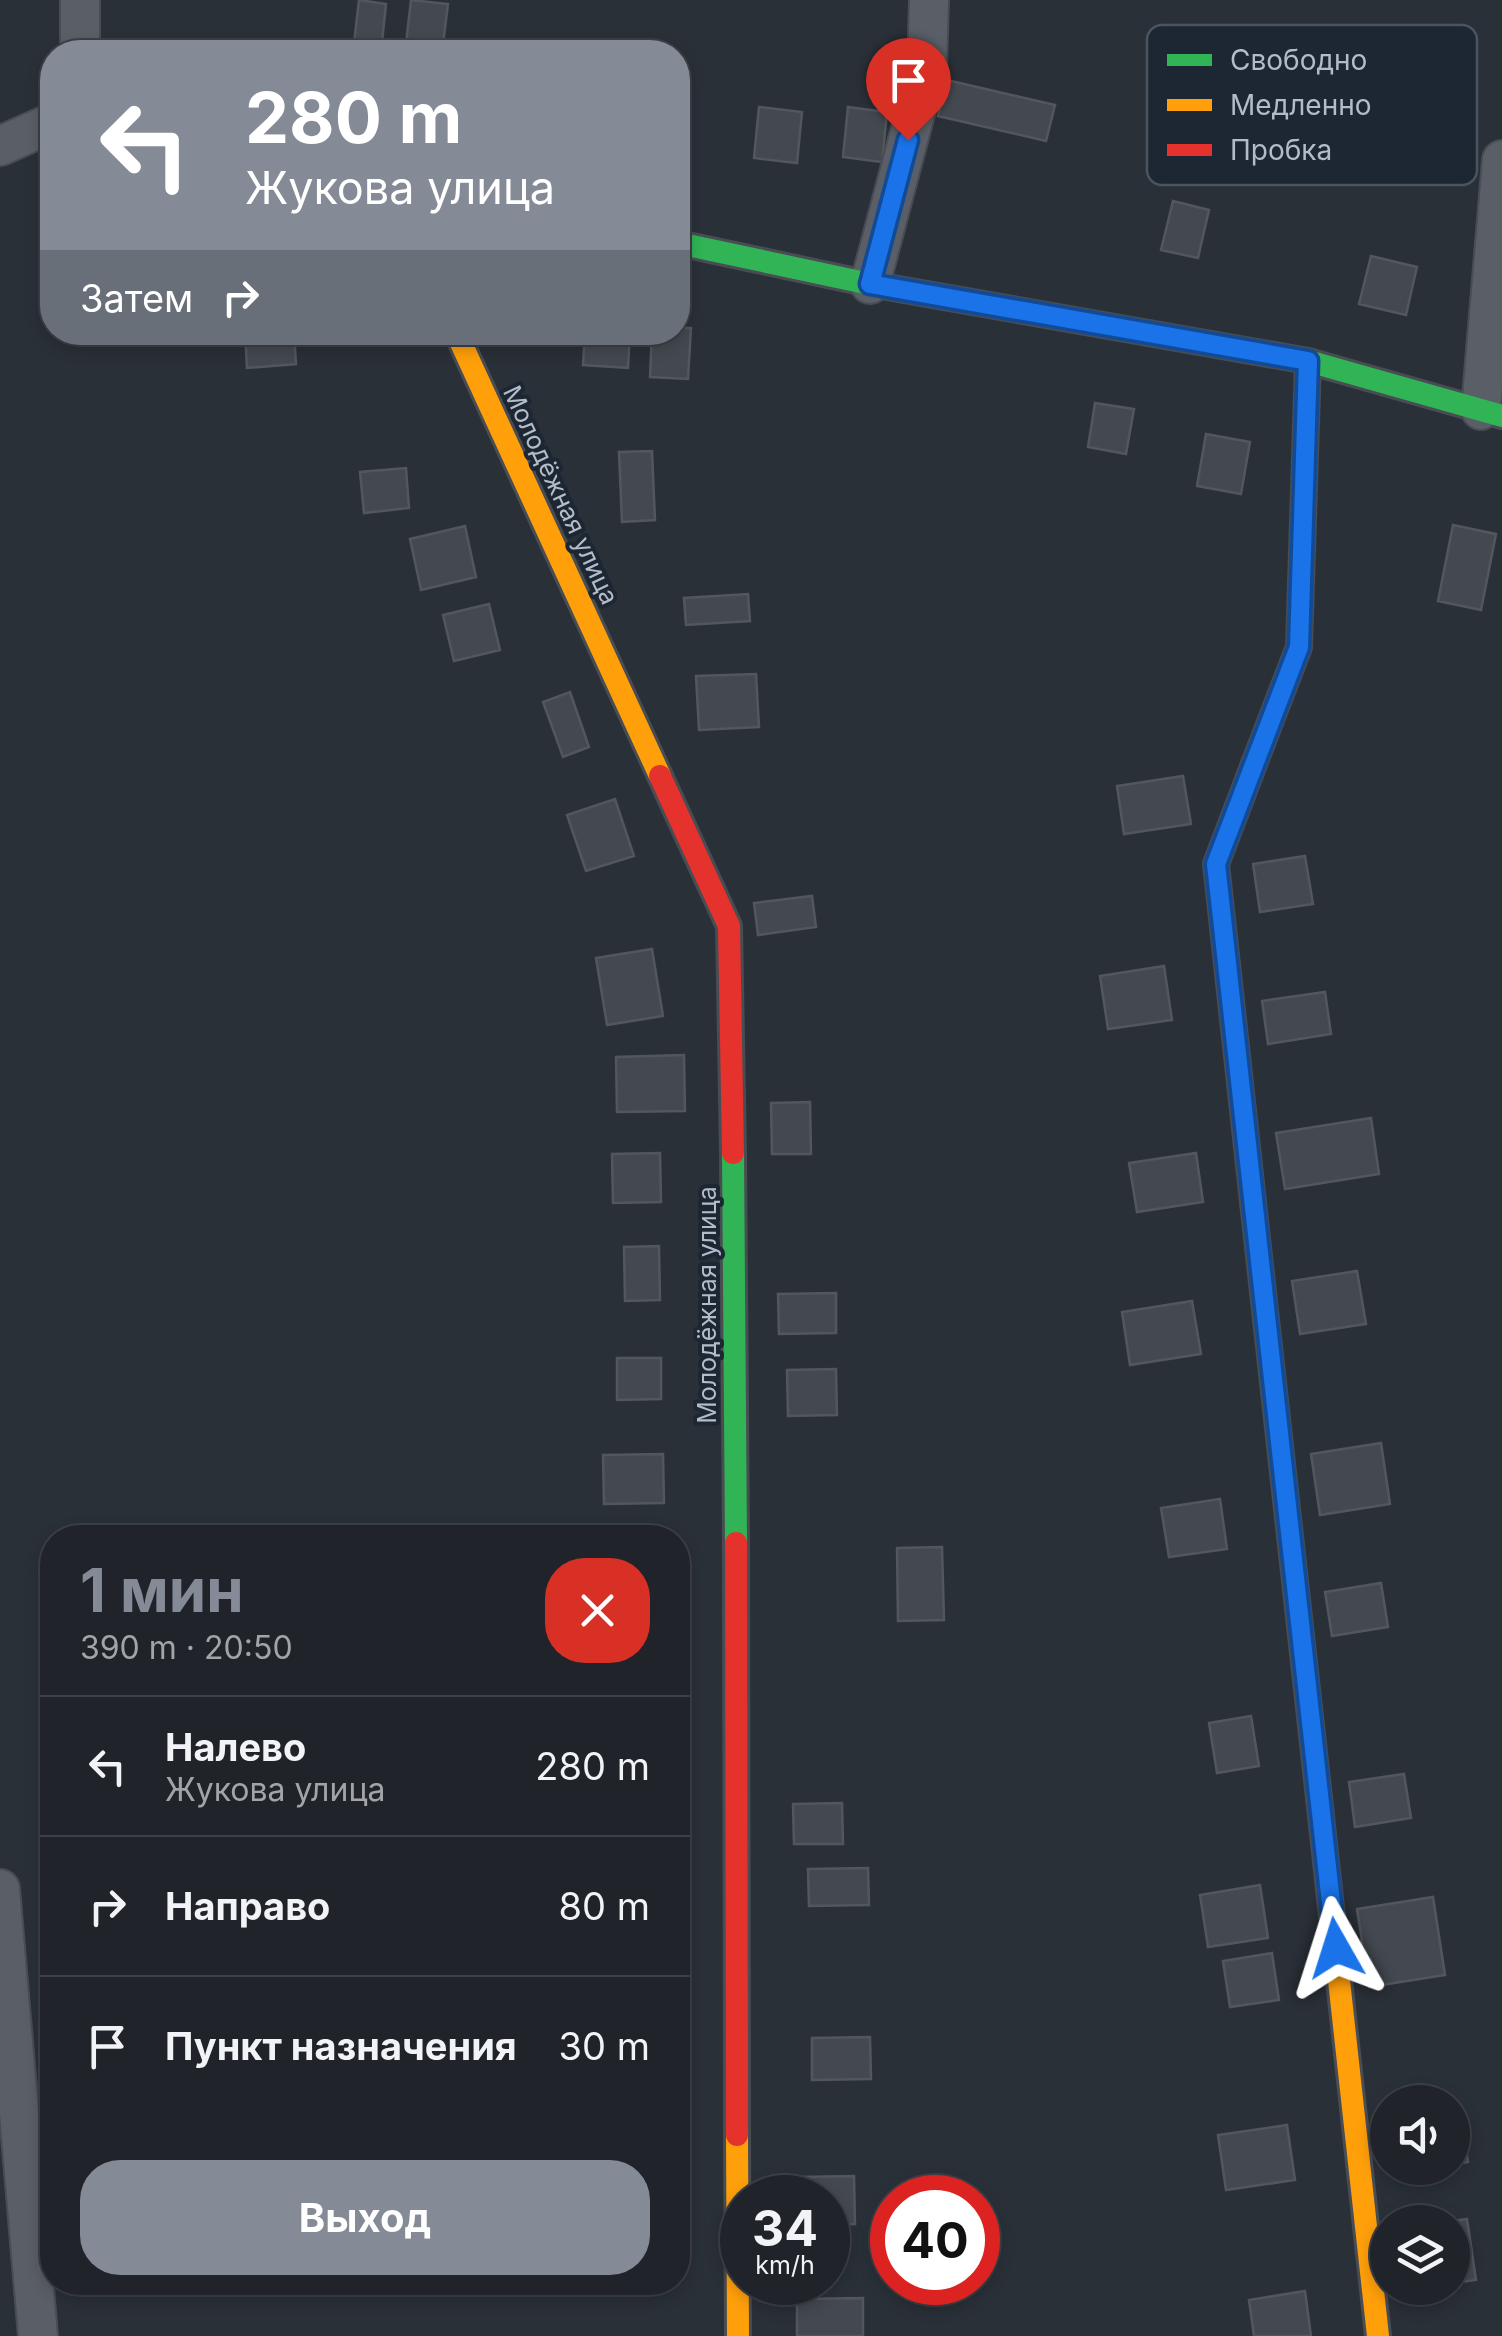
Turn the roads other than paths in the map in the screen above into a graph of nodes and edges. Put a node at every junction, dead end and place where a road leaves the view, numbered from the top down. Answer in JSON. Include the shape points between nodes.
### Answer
{"nodes":[{"id":1,"x":80,"y":0,"type":"edge"},
{"id":2,"x":930,"y":0,"type":"edge"},
{"id":3,"x":80,"y":40,"type":"edge"},
{"id":4,"x":40,"y":128,"type":"edge"},
{"id":5,"x":0,"y":146,"type":"edge"},
{"id":6,"x":1502,"y":160,"type":"edge"},
{"id":7,"x":690,"y":246,"type":"edge"},
{"id":8,"x":870,"y":284,"type":"junction"},
{"id":9,"x":462,"y":345,"type":"edge"},
{"id":10,"x":1308,"y":361,"type":"junction"},
{"id":11,"x":1491,"y":412,"type":"edge"},
{"id":12,"x":0,"y":1889,"type":"edge"},
{"id":13,"x":38,"y":2336,"type":"edge"},
{"id":14,"x":738,"y":2336,"type":"edge"},
{"id":15,"x":1378,"y":2336,"type":"edge"}],
"edges":[{"from":1,"to":3,"type":"street"},
{"from":2,"to":8,"type":"street","via":[[926,68]]},
{"from":4,"to":5,"type":"street"},
{"from":6,"to":11,"type":"street"},
{"from":7,"to":8,"type":"street"},
{"from":8,"to":10,"type":"street"},
{"from":9,"to":14,"type":"street","name":"Молодёжная улица","via":[[728,926]]},
{"from":10,"to":11,"type":"street"},
{"from":10,"to":15,"type":"street","via":[[1299,647],[1216,864]]},
{"from":12,"to":13,"type":"street"}]}
